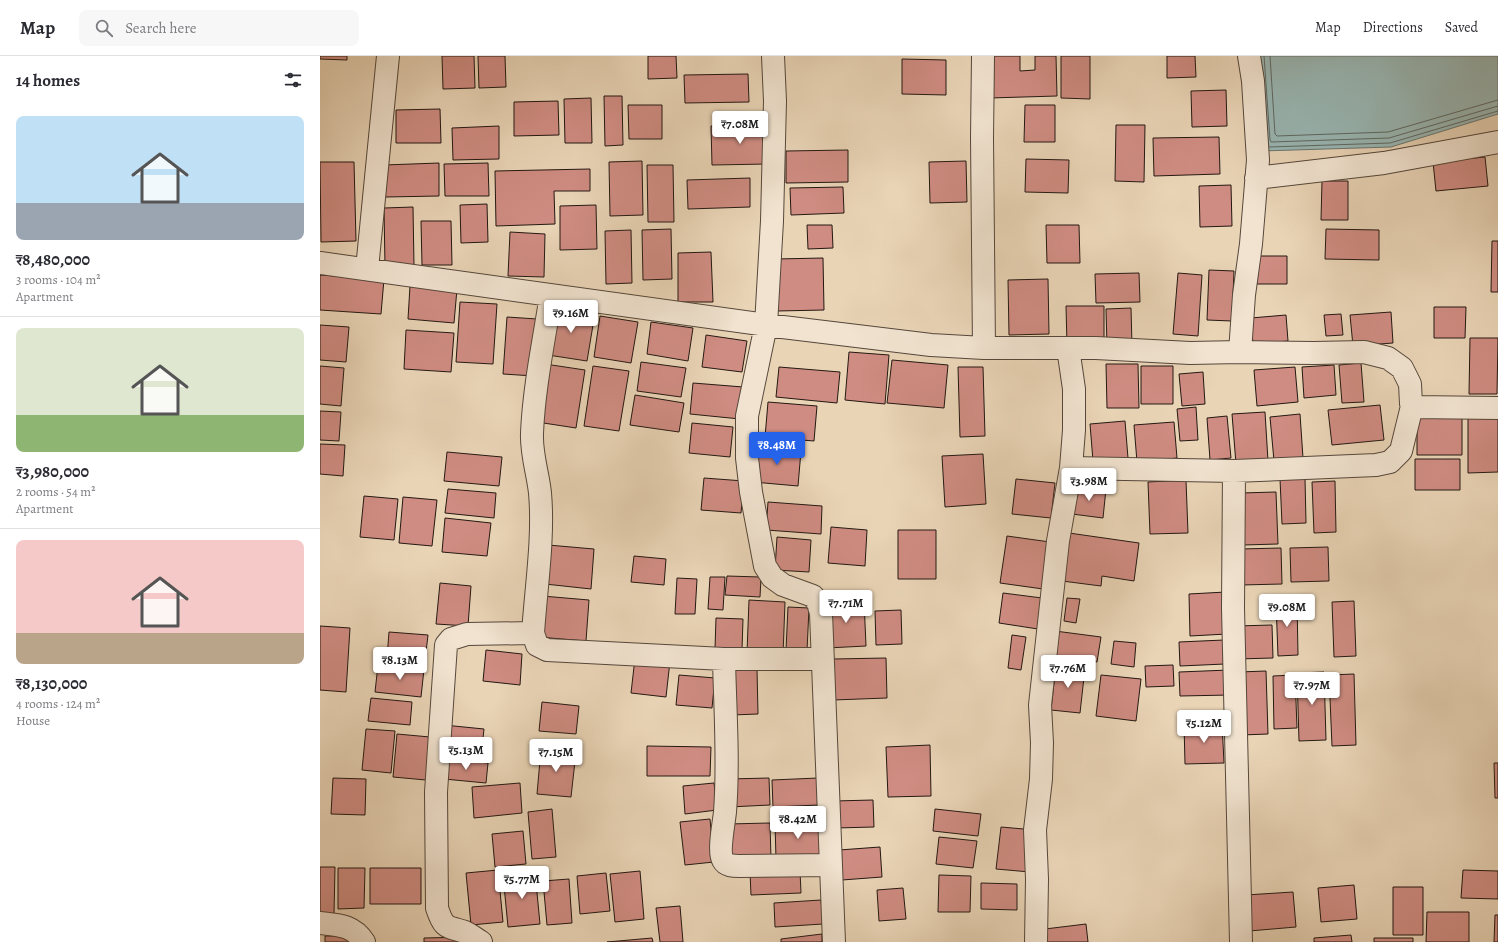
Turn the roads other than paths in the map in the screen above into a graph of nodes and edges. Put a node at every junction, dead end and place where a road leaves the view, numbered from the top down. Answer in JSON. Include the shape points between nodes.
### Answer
{"nodes":[{"id":1,"x":388,"y":56,"type":"edge"},
{"id":2,"x":773,"y":56,"type":"edge"},
{"id":3,"x":983,"y":56,"type":"edge"},
{"id":4,"x":1249,"y":56,"type":"edge"},
{"id":5,"x":1498,"y":142,"type":"edge"},
{"id":6,"x":1256,"y":178,"type":"junction"},
{"id":7,"x":320,"y":263,"type":"edge"},
{"id":8,"x":367,"y":269,"type":"junction"},
{"id":9,"x":551,"y":295,"type":"junction"},
{"id":10,"x":766,"y":325,"type":"junction"},
{"id":11,"x":984,"y":348,"type":"junction"},
{"id":12,"x":1068,"y":348,"type":"junction"},
{"id":13,"x":1240,"y":352,"type":"junction"},
{"id":14,"x":1412,"y":406,"type":"junction"},
{"id":15,"x":1498,"y":408,"type":"edge"},
{"id":16,"x":1071,"y":468,"type":"junction"},
{"id":17,"x":1234,"y":471,"type":"junction"},
{"id":18,"x":533,"y":633,"type":"junction"},
{"id":19,"x":724,"y":659,"type":"junction"},
{"id":20,"x":822,"y":660,"type":"junction"},
{"id":21,"x":831,"y":865,"type":"junction"},
{"id":22,"x":320,"y":923,"type":"edge"},
{"id":23,"x":364,"y":942,"type":"edge"},
{"id":24,"x":481,"y":942,"type":"edge"},
{"id":25,"x":834,"y":942,"type":"edge"},
{"id":26,"x":1036,"y":942,"type":"edge"},
{"id":27,"x":1241,"y":942,"type":"edge"}],
"edges":[{"from":1,"to":8,"type":"street"},
{"from":2,"to":10,"type":"street","via":[[775,101],[772,221]]},
{"from":3,"to":11,"type":"street"},
{"from":4,"to":6,"type":"street","via":[[1258,160]]},
{"from":5,"to":6,"type":"street","via":[[1384,163]]},
{"from":6,"to":13,"type":"street"},
{"from":7,"to":8,"type":"street"},
{"from":8,"to":9,"type":"street"},
{"from":9,"to":10,"type":"street"},
{"from":9,"to":18,"type":"street","via":[[532,434],[533,457],[540,493],[540,537]]},
{"from":10,"to":11,"type":"street","via":[[923,344]]},
{"from":10,"to":20,"type":"street","via":[[747,416],[746,458],[751,492],[765,566],[772,577],[783,585],[813,596],[818,603],[821,613]]},
{"from":11,"to":12,"type":"street"},
{"from":12,"to":13,"type":"street","via":[[1190,353]]},
{"from":12,"to":16,"type":"street","via":[[1074,389]]},
{"from":13,"to":14,"type":"street","via":[[1364,352],[1388,358],[1402,368],[1410,384]]},
{"from":14,"to":15,"type":"street"},
{"from":14,"to":17,"type":"street","via":[[1401,451],[1390,462],[1376,465]]},
{"from":16,"to":17,"type":"street"},
{"from":16,"to":26,"type":"street","via":[[1058,541],[1040,704],[1041,779],[1035,830]]},
{"from":17,"to":27,"type":"street","via":[[1233,615]]},
{"from":18,"to":19,"type":"street","via":[[537,645],[547,650]]},
{"from":18,"to":24,"type":"street","via":[[467,634],[451,638],[446,645],[436,792],[437,908],[441,922]]},
{"from":19,"to":20,"type":"street"},
{"from":19,"to":21,"type":"street","via":[[726,764],[721,852],[723,860],[729,865],[740,866]]},
{"from":20,"to":21,"type":"street"},
{"from":21,"to":25,"type":"street"},
{"from":22,"to":23,"type":"street","via":[[348,927],[360,935]]}]}
